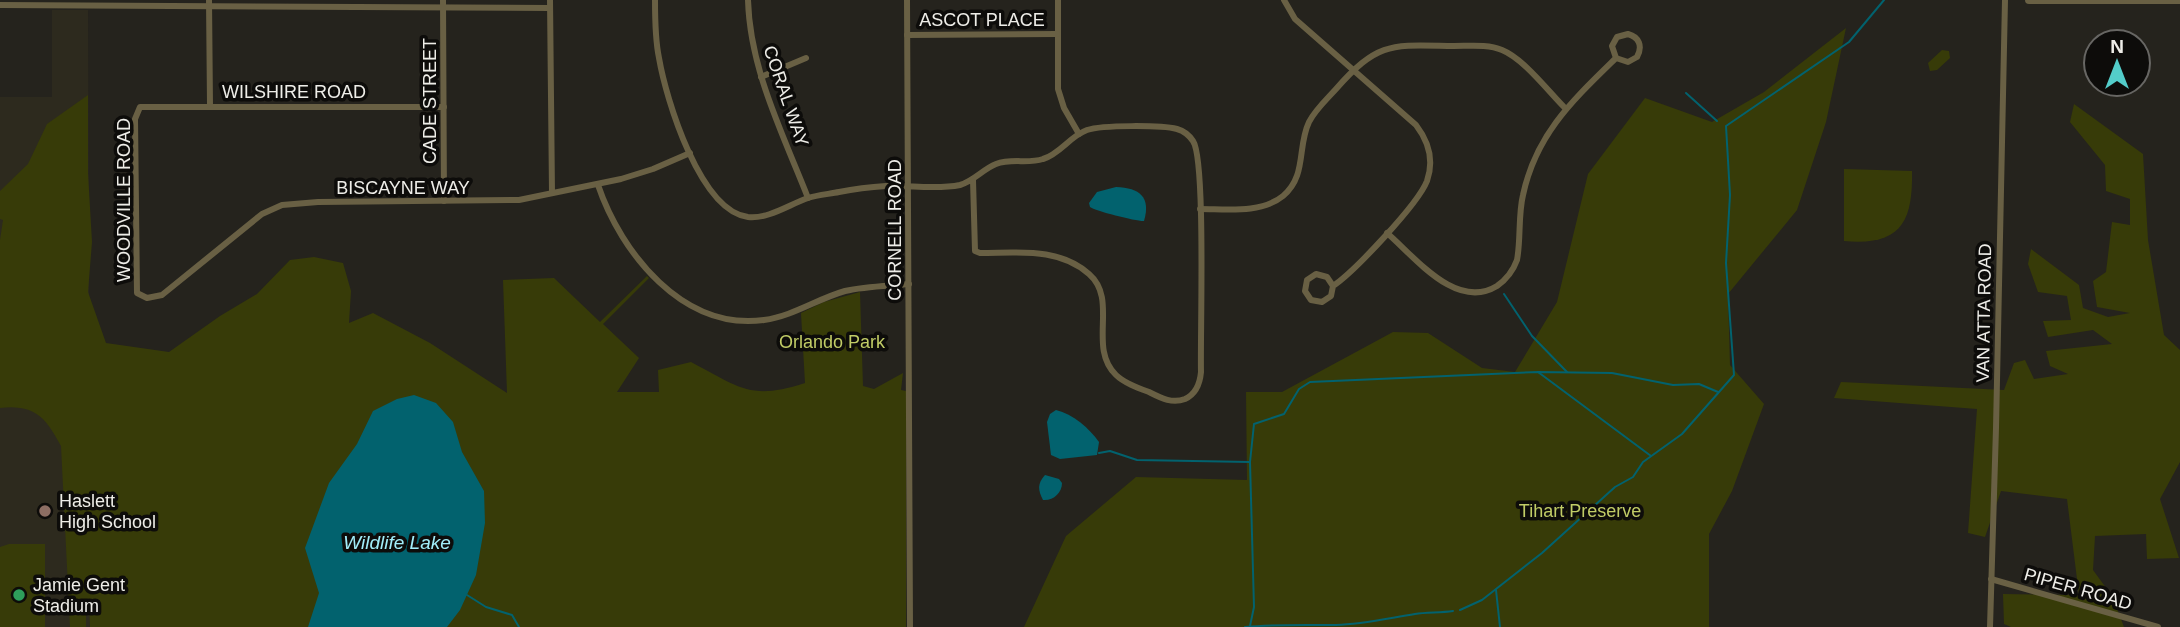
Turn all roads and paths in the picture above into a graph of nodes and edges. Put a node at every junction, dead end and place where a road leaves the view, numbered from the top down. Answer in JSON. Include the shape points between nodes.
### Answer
{"nodes":[{"id":1,"x":550,"y":0,"type":"edge"},
{"id":2,"x":655,"y":0,"type":"edge"},
{"id":3,"x":748,"y":0,"type":"edge"},
{"id":4,"x":907,"y":0,"type":"edge"},
{"id":5,"x":1058,"y":0,"type":"edge"},
{"id":6,"x":1284,"y":0,"type":"edge"},
{"id":7,"x":2005,"y":0,"type":"edge"},
{"id":8,"x":2029,"y":0,"type":"edge"},
{"id":9,"x":2180,"y":0,"type":"edge"},
{"id":10,"x":2095,"y":1,"type":"edge"},
{"id":11,"x":87,"y":3,"type":"edge"},
{"id":12,"x":209,"y":3,"type":"edge"},
{"id":13,"x":335,"y":3,"type":"edge"},
{"id":14,"x":443,"y":4,"type":"edge"},
{"id":15,"x":0,"y":5,"type":"edge"},
{"id":16,"x":550,"y":8,"type":"junction"},
{"id":17,"x":1058,"y":34,"type":"junction"},
{"id":18,"x":907,"y":35,"type":"junction"},
{"id":19,"x":806,"y":58,"type":"dead end"},
{"id":20,"x":1616,"y":58,"type":"junction"},
{"id":21,"x":1353,"y":70,"type":"junction"},
{"id":22,"x":761,"y":76,"type":"junction"},
{"id":23,"x":210,"y":105,"type":"junction"},
{"id":24,"x":144,"y":106,"type":"joint"},
{"id":25,"x":444,"y":107,"type":"junction"},
{"id":26,"x":1565,"y":108,"type":"junction"},
{"id":27,"x":1079,"y":134,"type":"junction"},
{"id":28,"x":690,"y":153,"type":"junction"},
{"id":29,"x":973,"y":180,"type":"junction"},
{"id":30,"x":598,"y":185,"type":"junction"},
{"id":31,"x":909,"y":186,"type":"junction"},
{"id":32,"x":552,"y":192,"type":"junction"},
{"id":33,"x":808,"y":198,"type":"junction"},
{"id":34,"x":444,"y":201,"type":"junction"},
{"id":35,"x":1200,"y":209,"type":"junction"},
{"id":36,"x":1387,"y":233,"type":"junction"},
{"id":37,"x":909,"y":284,"type":"junction"},
{"id":38,"x":1333,"y":286,"type":"junction"},
{"id":39,"x":141,"y":296,"type":"joint"},
{"id":40,"x":1991,"y":579,"type":"junction"},
{"id":41,"x":910,"y":627,"type":"edge"},
{"id":42,"x":1990,"y":627,"type":"edge"},
{"id":43,"x":2158,"y":627,"type":"edge"}],
"edges":[{"from":1,"to":16,"type":"street"},
{"from":2,"to":28,"type":"street","via":[[661,68]]},
{"from":3,"to":22,"type":"street","name":"CORAL WAY"},
{"from":4,"to":18,"type":"street","name":"CORNELL ROAD"},
{"from":5,"to":17,"type":"street"},
{"from":6,"to":21,"type":"street","via":[[1296,19]]},
{"from":7,"to":40,"type":"street","name":"VAN ATTA ROAD"},
{"from":8,"to":10,"type":"street"},
{"from":9,"to":10,"type":"street"},
{"from":11,"to":12,"type":"street"},
{"from":11,"to":15,"type":"street"},
{"from":12,"to":13,"type":"street"},
{"from":12,"to":23,"type":"street"},
{"from":13,"to":14,"type":"street"},
{"from":14,"to":16,"type":"street"},
{"from":14,"to":25,"type":"street","name":"CADE STREET"},
{"from":16,"to":32,"type":"street"},
{"from":17,"to":18,"type":"street","name":"ASCOT PLACE"},
{"from":17,"to":27,"type":"street","via":[[1059,96]]},
{"from":18,"to":31,"type":"street","name":"CORNELL ROAD"},
{"from":19,"to":22,"type":"street"},
{"from":20,"to":20,"type":"street","via":[[1628,62],[1637,57],[1640,46],[1634,37],[1624,34],[1615,39],[1612,50]]},
{"from":20,"to":26,"type":"street"},
{"from":21,"to":26,"type":"street","via":[[1371,55],[1396,46],[1492,47],[1512,56]]},
{"from":21,"to":35,"type":"street","via":[[1308,124],[1300,171],[1284,195],[1261,207]]},
{"from":21,"to":36,"type":"street","via":[[1416,125],[1429,152],[1424,187]]},
{"from":22,"to":33,"type":"street","name":"CORAL WAY"},
{"from":23,"to":24,"type":"street","name":"WILSHIRE ROAD"},
{"from":23,"to":25,"type":"street","name":"WILSHIRE ROAD"},
{"from":24,"to":39,"type":"street","name":"WOODVILLE ROAD","via":[[135,119],[137,289]]},
{"from":25,"to":34,"type":"street","name":"CADE STREET"},
{"from":26,"to":36,"type":"street","via":[[1530,170],[1521,205],[1517,260],[1502,282],[1478,292],[1455,290]]},
{"from":27,"to":29,"type":"street","via":[[1049,157],[1000,163]]},
{"from":27,"to":35,"type":"street","via":[[1097,128],[1160,127],[1186,133],[1198,152]]},
{"from":28,"to":30,"type":"street","name":"BISCAYNE WAY"},
{"from":28,"to":33,"type":"street","via":[[715,197],[739,215],[767,215]]},
{"from":29,"to":31,"type":"street","via":[[957,186]]},
{"from":29,"to":35,"type":"street","via":[[975,251],[1048,254],[1088,273],[1103,298],[1103,342],[1109,366],[1122,380],[1169,401],[1191,395],[1200,380]]},
{"from":30,"to":32,"type":"street","name":"BISCAYNE WAY"},
{"from":30,"to":37,"type":"street","via":[[619,234],[642,264],[679,297],[716,315],[747,321],[766,319],[846,291]]},
{"from":31,"to":33,"type":"street"},
{"from":31,"to":37,"type":"street","name":"CORNELL ROAD"},
{"from":32,"to":34,"type":"street","name":"BISCAYNE WAY","via":[[506,201]]},
{"from":34,"to":39,"type":"street","name":"BISCAYNE WAY","via":[[282,205],[262,214],[162,295],[152,299]]},
{"from":36,"to":38,"type":"street"},
{"from":37,"to":41,"type":"street","name":"CORNELL ROAD"},
{"from":38,"to":38,"type":"street","via":[[1327,276],[1316,274],[1307,281],[1305,291],[1311,300],[1322,302],[1331,296]]},
{"from":40,"to":42,"type":"street","name":"VAN ATTA ROAD"},
{"from":40,"to":43,"type":"street","name":"PIPER ROAD"}]}
